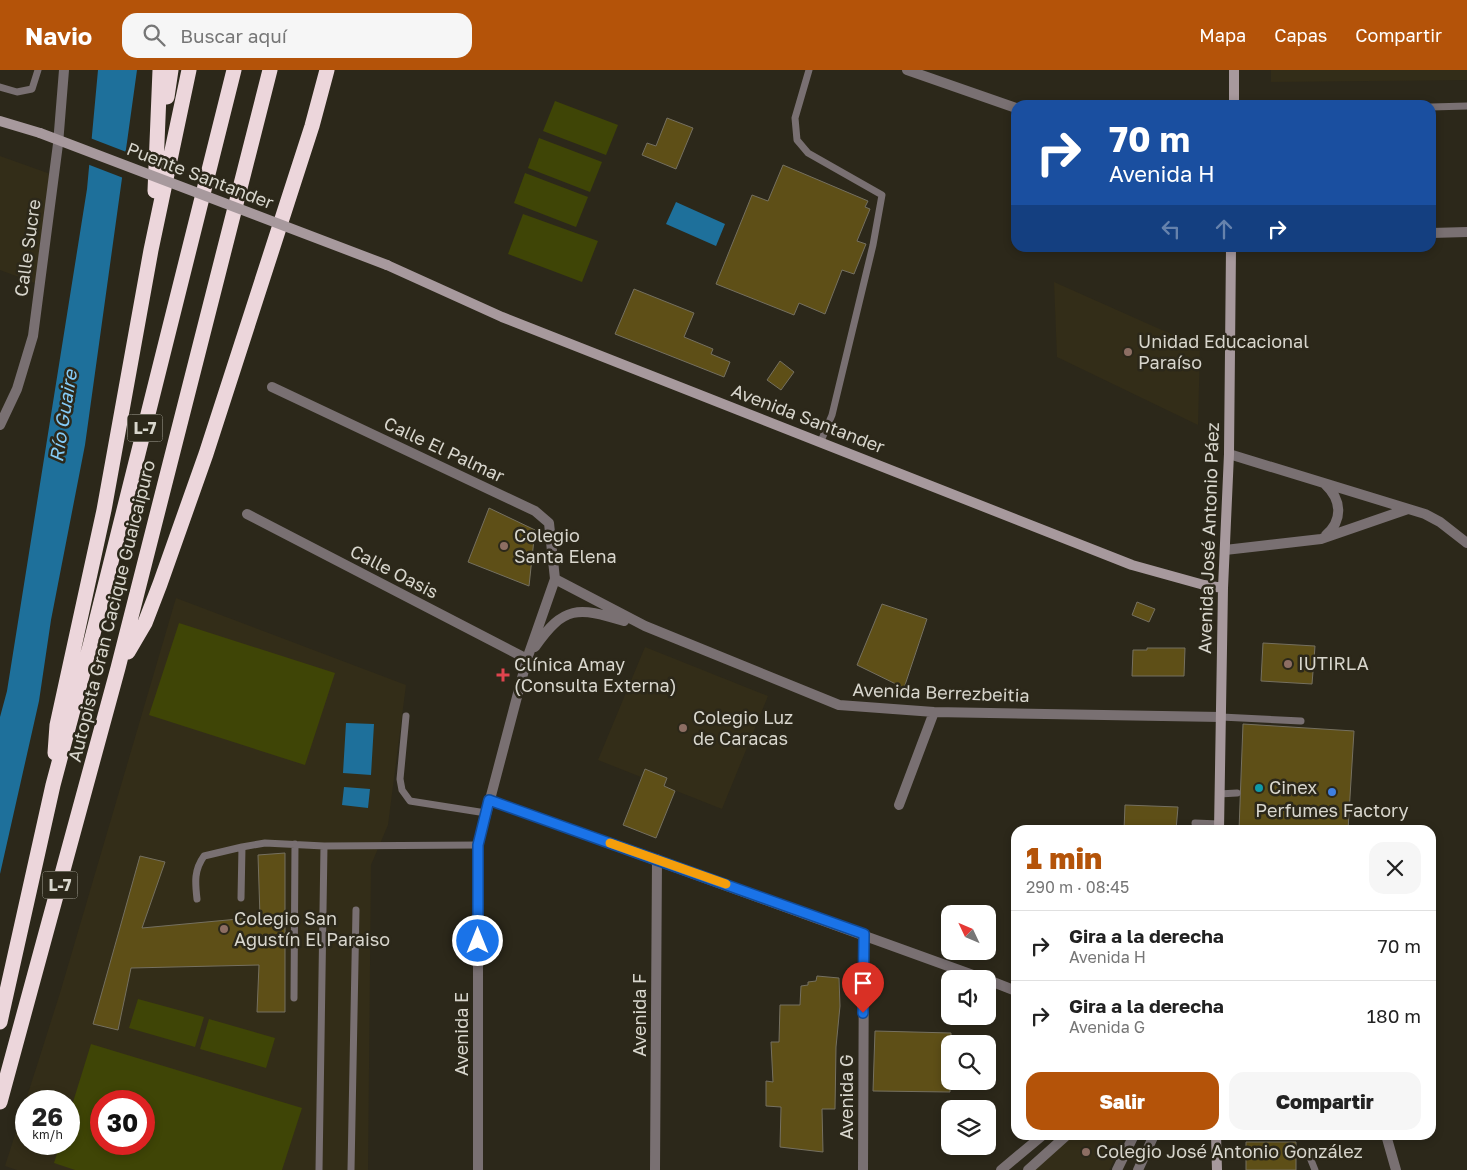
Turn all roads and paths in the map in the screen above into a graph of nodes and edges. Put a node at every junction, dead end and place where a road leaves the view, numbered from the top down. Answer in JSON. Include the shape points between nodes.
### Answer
{"nodes":[{"id":1,"x":38,"y":70,"type":"edge"},
{"id":2,"x":64,"y":70,"type":"edge"},
{"id":3,"x":160,"y":70,"type":"edge"},
{"id":4,"x":171,"y":70,"type":"edge"},
{"id":5,"x":189,"y":70,"type":"edge"},
{"id":6,"x":234,"y":70,"type":"edge"},
{"id":7,"x":270,"y":70,"type":"edge"},
{"id":8,"x":326,"y":70,"type":"edge"},
{"id":9,"x":336,"y":70,"type":"edge"},
{"id":10,"x":809,"y":70,"type":"edge"},
{"id":11,"x":907,"y":70,"type":"edge"},
{"id":12,"x":1234,"y":70,"type":"edge"},
{"id":13,"x":0,"y":87,"type":"edge"},
{"id":14,"x":1234,"y":100,"type":"edge"},
{"id":15,"x":1011,"y":106,"type":"edge"},
{"id":16,"x":1467,"y":106,"type":"edge"},
{"id":17,"x":1436,"y":107,"type":"edge"},
{"id":18,"x":0,"y":121,"type":"edge"},
{"id":19,"x":312,"y":126,"type":"junction"},
{"id":20,"x":158,"y":148,"type":"junction"},
{"id":21,"x":1467,"y":232,"type":"edge"},
{"id":22,"x":1436,"y":233,"type":"edge"},
{"id":23,"x":151,"y":250,"type":"junction"},
{"id":24,"x":1231,"y":252,"type":"edge"},
{"id":25,"x":387,"y":265,"type":"joint"},
{"id":26,"x":272,"y":387,"type":"dead end"},
{"id":27,"x":0,"y":425,"type":"edge"},
{"id":28,"x":821,"y":441,"type":"junction"},
{"id":29,"x":1229,"y":454,"type":"junction"},
{"id":30,"x":1325,"y":483,"type":"junction"},
{"id":31,"x":1408,"y":509,"type":"junction"},
{"id":32,"x":247,"y":514,"type":"dead end"},
{"id":33,"x":1320,"y":540,"type":"junction"},
{"id":34,"x":1467,"y":543,"type":"edge"},
{"id":35,"x":1225,"y":550,"type":"junction"},
{"id":36,"x":555,"y":579,"type":"junction"},
{"id":37,"x":1223,"y":588,"type":"junction"},
{"id":38,"x":644,"y":626,"type":"junction"},
{"id":39,"x":527,"y":659,"type":"junction"},
{"id":40,"x":118,"y":668,"type":"junction"},
{"id":41,"x":934,"y":712,"type":"junction"},
{"id":42,"x":406,"y":716,"type":"dead end"},
{"id":43,"x":1221,"y":717,"type":"junction"},
{"id":44,"x":1301,"y":721,"type":"dead end"},
{"id":45,"x":53,"y":785,"type":"junction"},
{"id":46,"x":1237,"y":793,"type":"dead end"},
{"id":47,"x":1219,"y":794,"type":"junction"},
{"id":48,"x":489,"y":800,"type":"junction"},
{"id":49,"x":900,"y":805,"type":"dead end"},
{"id":50,"x":486,"y":813,"type":"junction"},
{"id":51,"x":1195,"y":824,"type":"dead end"},
{"id":52,"x":1203,"y":825,"type":"edge"},
{"id":53,"x":1219,"y":825,"type":"edge"},
{"id":54,"x":295,"y":844,"type":"junction"},
{"id":55,"x":478,"y":845,"type":"junction"},
{"id":56,"x":324,"y":846,"type":"junction"},
{"id":57,"x":242,"y":847,"type":"junction"},
{"id":58,"x":657,"y":859,"type":"junction"},
{"id":59,"x":241,"y":898,"type":"dead end"},
{"id":60,"x":197,"y":900,"type":"dead end"},
{"id":61,"x":356,"y":910,"type":"dead end"},
{"id":62,"x":864,"y":934,"type":"junction"},
{"id":63,"x":962,"y":970,"type":"edge"},
{"id":64,"x":996,"y":983,"type":"edge"},
{"id":65,"x":1011,"y":989,"type":"edge"},
{"id":66,"x":294,"y":998,"type":"dead end"},
{"id":67,"x":0,"y":1022,"type":"edge"},
{"id":68,"x":0,"y":1102,"type":"edge"},
{"id":69,"x":1037,"y":1140,"type":"edge"},
{"id":70,"x":1061,"y":1140,"type":"edge"},
{"id":71,"x":1132,"y":1140,"type":"edge"},
{"id":72,"x":1152,"y":1140,"type":"edge"},
{"id":73,"x":1216,"y":1140,"type":"edge"},
{"id":74,"x":1387,"y":1140,"type":"edge"},
{"id":75,"x":1310,"y":1155,"type":"dead end"},
{"id":76,"x":320,"y":1170,"type":"edge"},
{"id":77,"x":351,"y":1170,"type":"edge"},
{"id":78,"x":478,"y":1170,"type":"edge"},
{"id":79,"x":655,"y":1170,"type":"edge"},
{"id":80,"x":863,"y":1170,"type":"edge"},
{"id":81,"x":1001,"y":1170,"type":"edge"},
{"id":82,"x":1028,"y":1170,"type":"edge"},
{"id":83,"x":1117,"y":1170,"type":"edge"},
{"id":84,"x":1138,"y":1170,"type":"edge"},
{"id":85,"x":1217,"y":1170,"type":"edge"},
{"id":86,"x":1315,"y":1170,"type":"edge"},
{"id":87,"x":1396,"y":1170,"type":"edge"}],
"edges":[{"from":1,"to":13,"type":"lane","via":[[32,89],[18,92]]},
{"from":2,"to":27,"type":"street","name":"Calle Sucre","via":[[58,144],[33,336],[17,389]]},
{"from":3,"to":20,"type":"highway"},
{"from":4,"to":20,"type":"highway"},
{"from":5,"to":23,"type":"highway"},
{"from":6,"to":45,"type":"highway","name":"Autopista Gran Cacique Guaicaipuro","number":"L-7"},
{"from":7,"to":40,"type":"highway","name":"Autopista Gran Cacique Guaicaipuro","number":"L-7"},
{"from":8,"to":19,"type":"highway"},
{"from":9,"to":19,"type":"highway"},
{"from":10,"to":28,"type":"lane","via":[[794,118],[797,140],[808,153],[882,195],[832,415]]},
{"from":11,"to":15,"type":"street"},
{"from":12,"to":14,"type":"street"},
{"from":16,"to":17,"type":"lane"},
{"from":18,"to":25,"type":"street","name":"Puente Santander","bridge":true,"via":[[40,133]]},
{"from":19,"to":40,"type":"highway","via":[[206,454],[160,584],[145,622]]},
{"from":20,"to":23,"type":"highway"},
{"from":21,"to":22,"type":"street"},
{"from":23,"to":45,"type":"highway","via":[[104,510],[57,724]]},
{"from":24,"to":29,"type":"street","name":"Avenida José Antonio Páez"},
{"from":25,"to":28,"type":"street","name":"Avenida Santander","via":[[502,317]]},
{"from":26,"to":36,"type":"street","name":"Calle El Palmar","via":[[535,511],[549,524]]},
{"from":28,"to":37,"type":"street","name":"Avenida Santander","via":[[1132,565]]},
{"from":29,"to":30,"type":"street"},
{"from":29,"to":35,"type":"street","name":"Avenida José Antonio Páez"},
{"from":30,"to":31,"type":"street"},
{"from":30,"to":33,"type":"street","via":[[1333,491],[1340,513],[1334,528]]},
{"from":31,"to":33,"type":"street"},
{"from":31,"to":34,"type":"street","via":[[1440,522]]},
{"from":32,"to":39,"type":"street","name":"Calle Oasis"},
{"from":33,"to":35,"type":"street"},
{"from":35,"to":37,"type":"street","name":"Avenida José Antonio Páez"},
{"from":36,"to":38,"type":"street","name":"Avenida Berrezbeitia"},
{"from":36,"to":39,"type":"street","name":"Avenida E"},
{"from":37,"to":43,"type":"street","name":"Avenida José Antonio Páez"},
{"from":38,"to":39,"type":"street","name":"Avenida Berrezbeitia","via":[[582,611],[557,621]]},
{"from":38,"to":41,"type":"street","name":"Avenida Berrezbeitia","via":[[839,705]]},
{"from":39,"to":48,"type":"street","name":"Avenida E"},
{"from":40,"to":68,"type":"highway","name":"Autopista Gran Cacique Guaicaipuro","number":"L-7"},
{"from":41,"to":43,"type":"street","name":"Avenida Berrezbeitia"},
{"from":41,"to":49,"type":"street"},
{"from":42,"to":50,"type":"lane","via":[[400,779],[402,790],[410,800]]},
{"from":43,"to":44,"type":"lane"},
{"from":43,"to":47,"type":"street","name":"Avenida José Antonio Páez"},
{"from":45,"to":67,"type":"highway","name":"Autopista Gran Cacique Guaicaipuro","number":"L-7"},
{"from":46,"to":47,"type":"lane"},
{"from":47,"to":53,"type":"street","name":"Avenida José Antonio Páez"},
{"from":48,"to":50,"type":"street","name":"Avenida E"},
{"from":48,"to":58,"type":"street"},
{"from":50,"to":55,"type":"street","name":"Avenida E"},
{"from":51,"to":52,"type":"lane"},
{"from":54,"to":56,"type":"lane"},
{"from":54,"to":57,"type":"lane","via":[[265,843]]},
{"from":54,"to":66,"type":"lane"},
{"from":55,"to":56,"type":"lane"},
{"from":55,"to":78,"type":"street","name":"Avenida E"},
{"from":56,"to":76,"type":"lane"},
{"from":57,"to":59,"type":"lane"},
{"from":57,"to":60,"type":"lane","via":[[204,856],[197,866],[195,878]]},
{"from":58,"to":62,"type":"street"},
{"from":58,"to":79,"type":"street","name":"Avenida F"},
{"from":61,"to":77,"type":"lane"},
{"from":62,"to":63,"type":"street"},
{"from":62,"to":80,"type":"street","name":"Avenida G"},
{"from":64,"to":65,"type":"street"},
{"from":69,"to":81,"type":"street"},
{"from":70,"to":82,"type":"street"},
{"from":71,"to":83,"type":"street"},
{"from":72,"to":84,"type":"street"},
{"from":73,"to":85,"type":"street"},
{"from":74,"to":87,"type":"street"},
{"from":75,"to":86,"type":"lane"}]}
